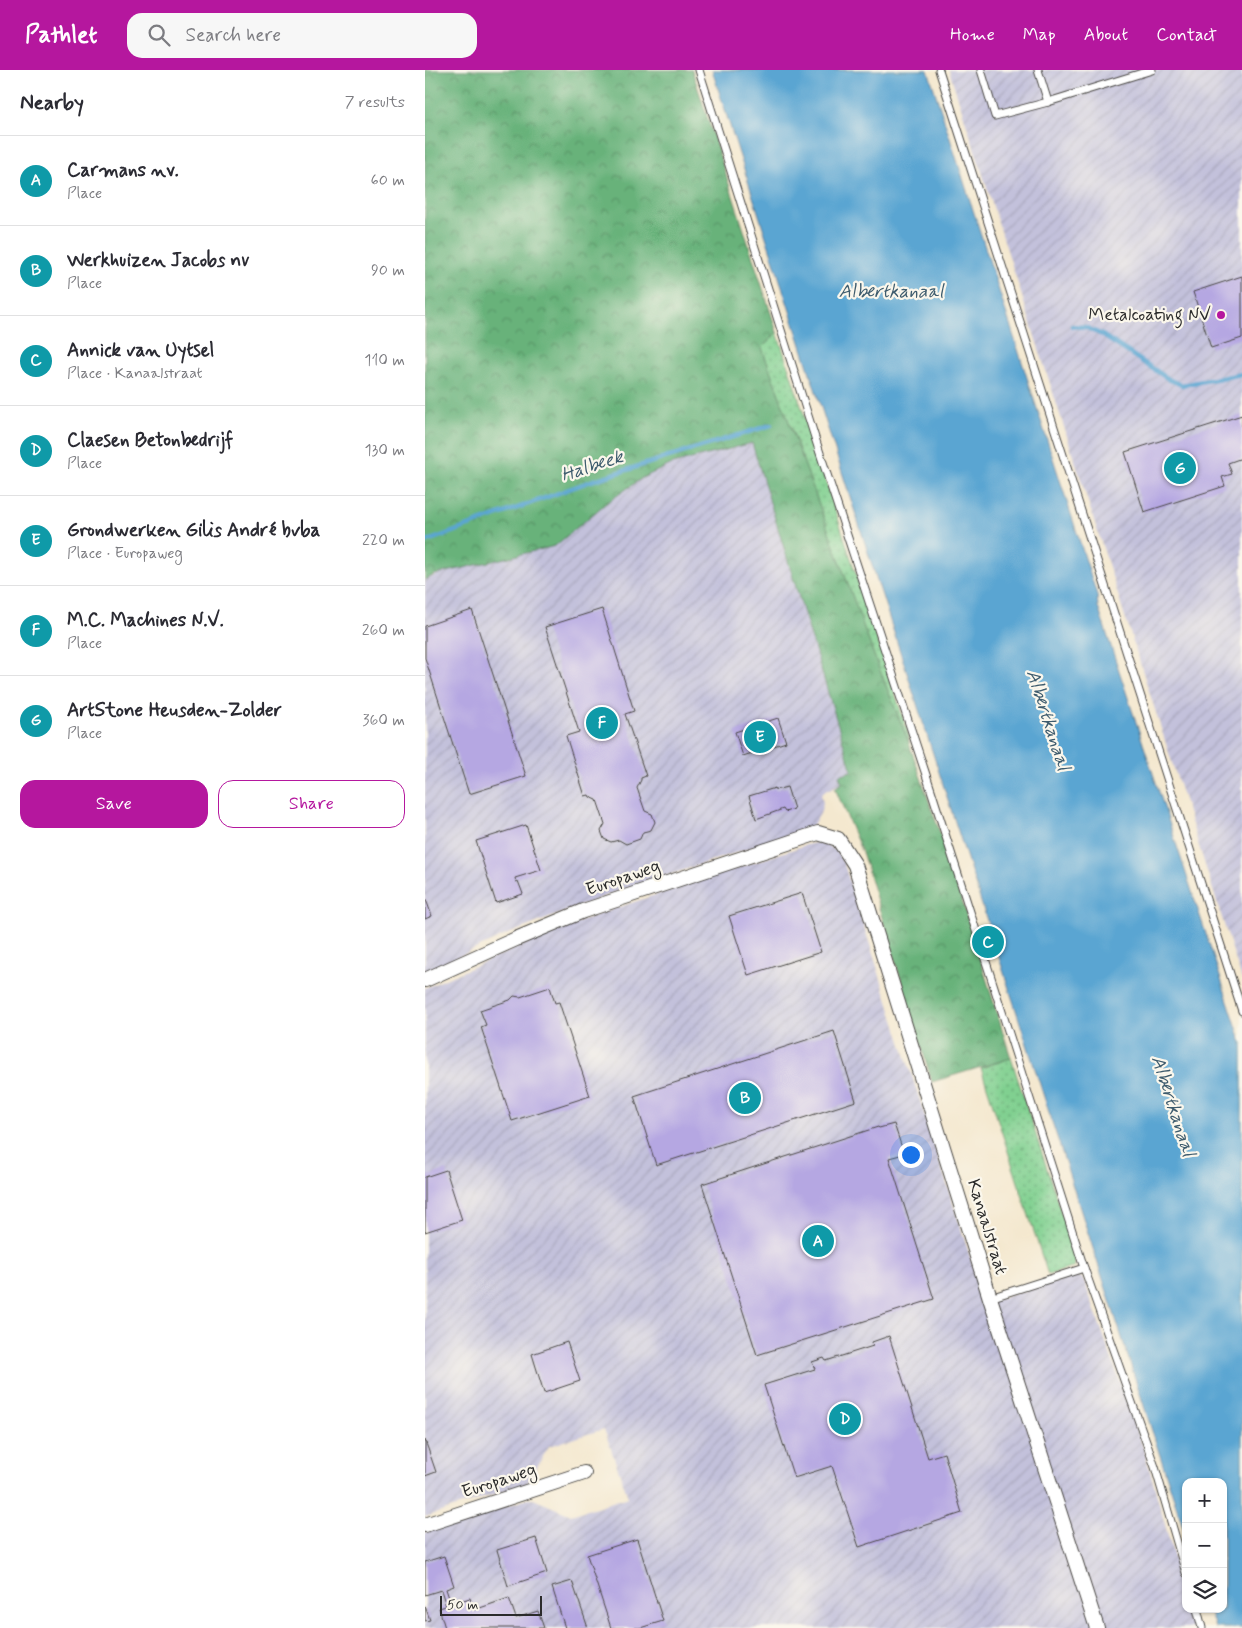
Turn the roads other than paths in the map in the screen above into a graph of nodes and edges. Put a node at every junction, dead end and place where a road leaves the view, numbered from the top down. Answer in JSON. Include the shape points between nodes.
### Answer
{"nodes":[{"id":1,"x":699,"y":70,"type":"edge"},
{"id":2,"x":939,"y":70,"type":"edge"},
{"id":3,"x":981,"y":70,"type":"edge"},
{"id":4,"x":1038,"y":70,"type":"edge"},
{"id":5,"x":1152,"y":70,"type":"edge"},
{"id":6,"x":1048,"y":102,"type":"junction"},
{"id":7,"x":838,"y":839,"type":"joint"},
{"id":8,"x":425,"y":980,"type":"edge"},
{"id":9,"x":1242,"y":1011,"type":"edge"},
{"id":10,"x":1084,"y":1268,"type":"junction"},
{"id":11,"x":990,"y":1298,"type":"junction"},
{"id":12,"x":584,"y":1473,"type":"dead end"},
{"id":13,"x":425,"y":1525,"type":"edge"},
{"id":14,"x":1185,"y":1568,"type":"edge"},
{"id":15,"x":1198,"y":1613,"type":"edge"},
{"id":16,"x":1097,"y":1628,"type":"edge"},
{"id":17,"x":1202,"y":1628,"type":"edge"}],
"edges":[{"from":1,"to":10,"type":"lane"},
{"from":2,"to":9,"type":"lane"},
{"from":3,"to":6,"type":"lane","via":[[995,116]]},
{"from":4,"to":6,"type":"lane"},
{"from":5,"to":6,"type":"lane"},
{"from":7,"to":8,"type":"street","name":"Europaweg","via":[[818,833],[583,911]]},
{"from":7,"to":11,"type":"street","name":"Kanaalstraat","via":[[855,865]]},
{"from":10,"to":11,"type":"lane"},
{"from":10,"to":14,"type":"lane","via":[[1155,1467]]},
{"from":11,"to":16,"type":"street","name":"Kanaalstraat"},
{"from":12,"to":13,"type":"street","name":"Europaweg"},
{"from":15,"to":17,"type":"lane"}]}
